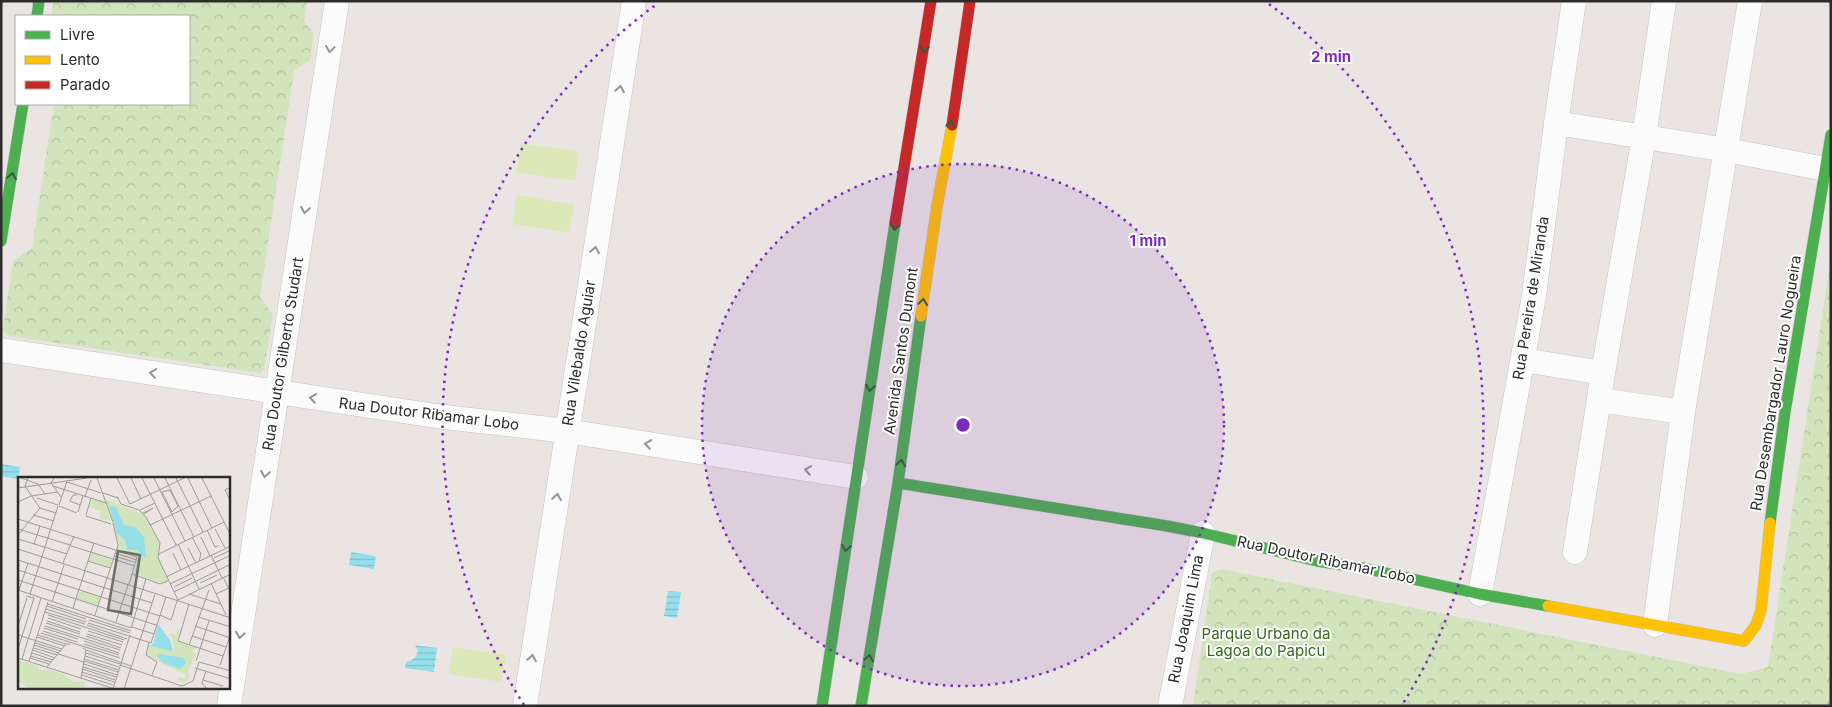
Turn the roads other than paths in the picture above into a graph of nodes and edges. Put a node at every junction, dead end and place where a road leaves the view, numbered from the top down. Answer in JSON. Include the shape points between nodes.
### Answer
{"nodes":[{"id":1,"x":39,"y":1,"type":"edge"},
{"id":2,"x":337,"y":1,"type":"edge"},
{"id":3,"x":634,"y":1,"type":"edge"},
{"id":4,"x":931,"y":1,"type":"edge"},
{"id":5,"x":970,"y":1,"type":"edge"},
{"id":6,"x":1574,"y":1,"type":"edge"},
{"id":7,"x":1664,"y":1,"type":"edge"},
{"id":8,"x":1750,"y":1,"type":"edge"},
{"id":9,"x":37,"y":15,"type":"edge"},
{"id":10,"x":23,"y":105,"type":"edge"},
{"id":11,"x":1556,"y":123,"type":"junction"},
{"id":12,"x":1831,"y":135,"type":"edge"},
{"id":13,"x":1644,"y":137,"type":"junction"},
{"id":14,"x":1727,"y":150,"type":"junction"},
{"id":15,"x":1825,"y":169,"type":"junction"},
{"id":16,"x":1,"y":241,"type":"edge"},
{"id":17,"x":1,"y":350,"type":"edge"},
{"id":18,"x":1522,"y":360,"type":"junction"},
{"id":19,"x":1603,"y":373,"type":"junction"},
{"id":20,"x":277,"y":393,"type":"junction"},
{"id":21,"x":1599,"y":400,"type":"junction"},
{"id":22,"x":1682,"y":412,"type":"junction"},
{"id":23,"x":567,"y":431,"type":"junction"},
{"id":24,"x":856,"y":477,"type":"junction"},
{"id":25,"x":898,"y":483,"type":"junction"},
{"id":26,"x":1203,"y":533,"type":"junction"},
{"id":27,"x":1575,"y":552,"type":"dead end"},
{"id":28,"x":1480,"y":594,"type":"junction"},
{"id":29,"x":1655,"y":625,"type":"junction"},
{"id":30,"x":1750,"y":634,"type":"joint"},
{"id":31,"x":229,"y":706,"type":"edge"},
{"id":32,"x":525,"y":706,"type":"edge"},
{"id":33,"x":822,"y":706,"type":"edge"},
{"id":34,"x":861,"y":706,"type":"edge"},
{"id":35,"x":1170,"y":706,"type":"edge"}],
"edges":[{"from":1,"to":9,"type":"street"},
{"from":2,"to":20,"type":"street","name":"Rua Doutor Gilberto Studart","one_way":true},
{"from":23,"to":3,"type":"street","name":"Rua Vilebaldo Aguiar","one_way":true},
{"from":4,"to":24,"type":"street","name":"Avenida Santos Dumont","one_way":true,"via":[[914,145]]},
{"from":25,"to":5,"type":"street","name":"Avenida Santos Dumont","one_way":true,"via":[[932,205]]},
{"from":6,"to":11,"type":"street","name":"Rua Pereira de Miranda"},
{"from":7,"to":13,"type":"street"},
{"from":8,"to":14,"type":"street"},
{"from":16,"to":10,"type":"street","one_way":true},
{"from":11,"to":13,"type":"street"},
{"from":11,"to":18,"type":"street","name":"Rua Pereira de Miranda","via":[[1534,296]]},
{"from":12,"to":15,"type":"street","name":"Rua Desembargador Lauro Nogueira"},
{"from":13,"to":14,"type":"street"},
{"from":13,"to":19,"type":"street"},
{"from":14,"to":15,"type":"street"},
{"from":14,"to":22,"type":"street"},
{"from":15,"to":30,"type":"street","name":"Rua Desembargador Lauro Nogueira","via":[[1785,412],[1761,610]]},
{"from":20,"to":17,"type":"street","name":"Rua Doutor Ribamar Lobo","one_way":true},
{"from":18,"to":19,"type":"street"},
{"from":18,"to":28,"type":"street","name":"Rua Pereira de Miranda"},
{"from":19,"to":21,"type":"street"},
{"from":23,"to":20,"type":"street","name":"Rua Doutor Ribamar Lobo","one_way":true},
{"from":20,"to":31,"type":"street","name":"Rua Doutor Gilberto Studart","one_way":true},
{"from":21,"to":22,"type":"street"},
{"from":21,"to":27,"type":"street"},
{"from":22,"to":29,"type":"street"},
{"from":24,"to":23,"type":"street","name":"Rua Doutor Ribamar Lobo","one_way":true},
{"from":32,"to":23,"type":"street","name":"Rua Vilebaldo Aguiar","one_way":true},
{"from":24,"to":33,"type":"street","name":"Avenida Santos Dumont","one_way":true},
{"from":25,"to":26,"type":"street","name":"Rua Doutor Ribamar Lobo"},
{"from":34,"to":25,"type":"street","name":"Avenida Santos Dumont","one_way":true},
{"from":26,"to":28,"type":"street","name":"Rua Doutor Ribamar Lobo","via":[[1317,561]]},
{"from":26,"to":35,"type":"street","name":"Rua Joaquim Lima"},
{"from":28,"to":29,"type":"street","name":"Rua Doutor Ribamar Lobo"},
{"from":29,"to":30,"type":"street","name":"Rua Doutor Ribamar Lobo","via":[[1744,641]]}]}
